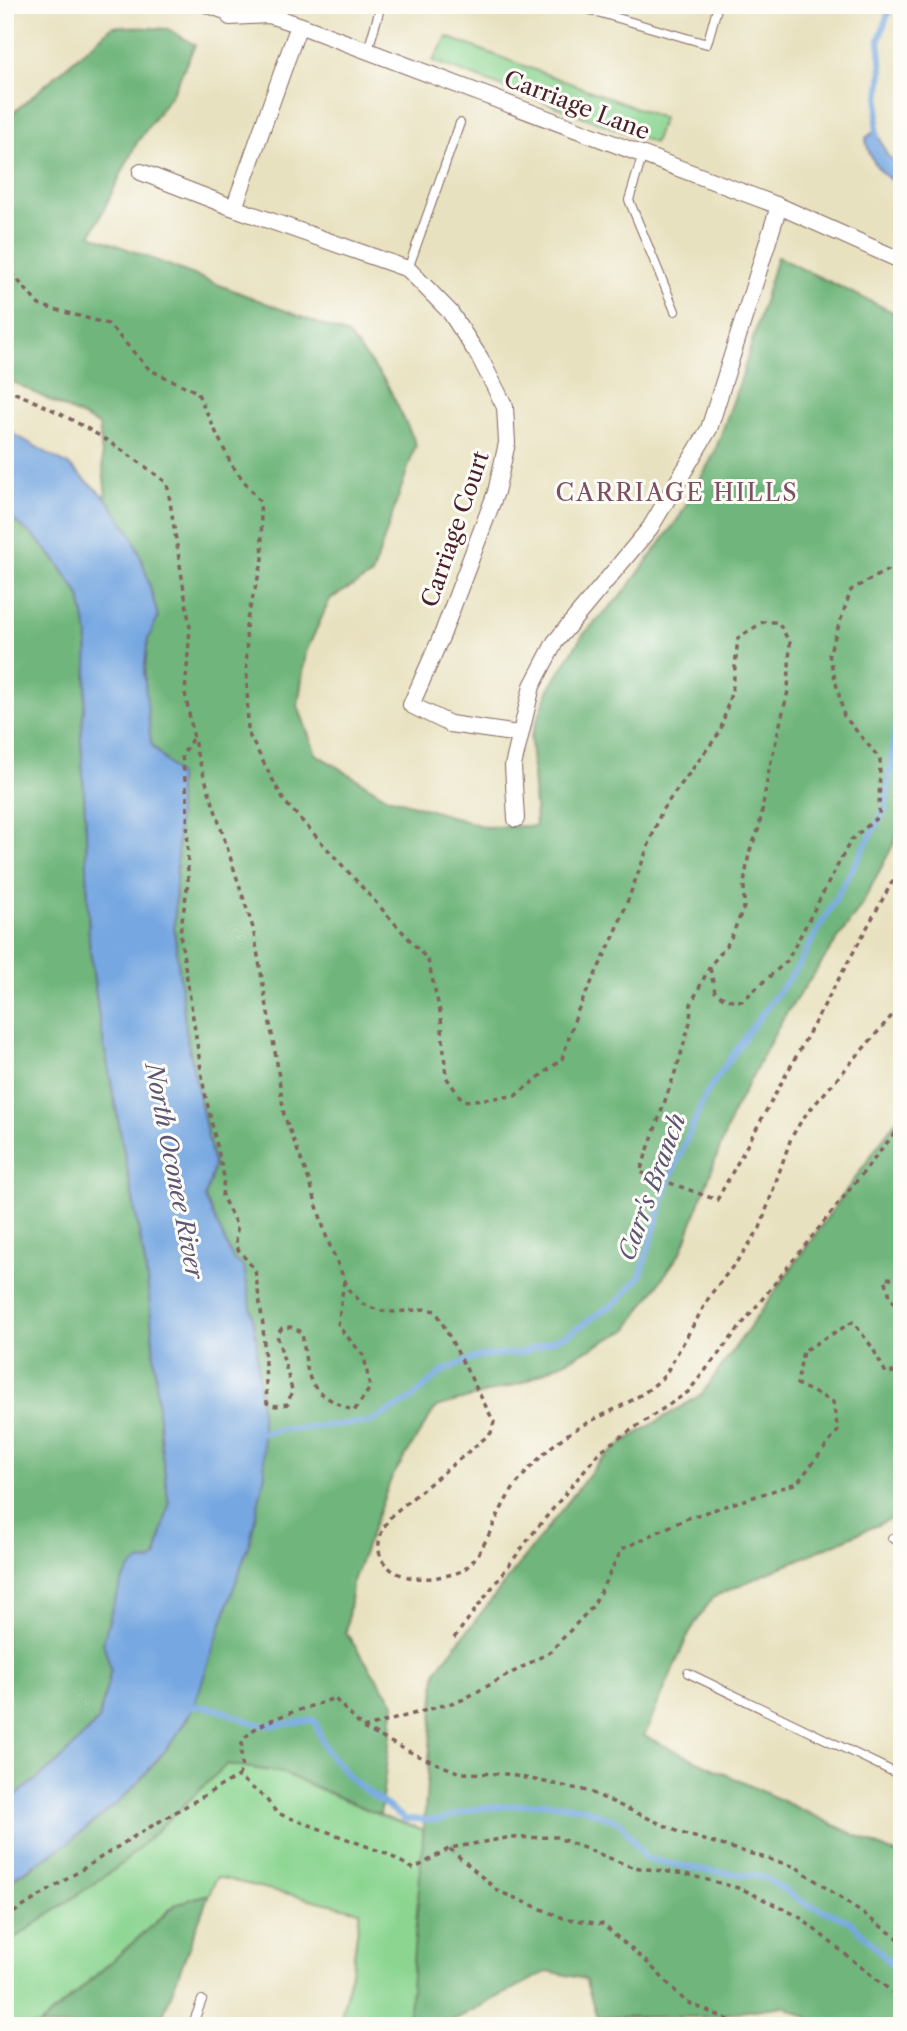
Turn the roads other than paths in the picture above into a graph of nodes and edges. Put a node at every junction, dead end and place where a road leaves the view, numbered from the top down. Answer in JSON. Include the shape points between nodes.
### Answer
{"nodes":[{"id":1,"x":197,"y":5,"type":"edge"},
{"id":2,"x":381,"y":5,"type":"edge"},
{"id":3,"x":573,"y":5,"type":"edge"},
{"id":4,"x":718,"y":5,"type":"edge"},
{"id":5,"x":230,"y":17,"type":"joint"},
{"id":6,"x":299,"y":25,"type":"junction"},
{"id":7,"x":368,"y":50,"type":"junction"},
{"id":8,"x":460,"y":123,"type":"dead end"},
{"id":9,"x":643,"y":154,"type":"junction"},
{"id":10,"x":141,"y":172,"type":"dead end"},
{"id":11,"x":779,"y":206,"type":"junction"},
{"id":12,"x":234,"y":208,"type":"junction"},
{"id":13,"x":902,"y":261,"type":"edge"},
{"id":14,"x":408,"y":269,"type":"junction"},
{"id":15,"x":675,"y":311,"type":"dead end"},
{"id":16,"x":519,"y":734,"type":"junction"},
{"id":17,"x":516,"y":818,"type":"dead end"},
{"id":18,"x":892,"y":1538,"type":"dead end"},
{"id":19,"x":902,"y":1542,"type":"edge"},
{"id":20,"x":688,"y":1673,"type":"dead end"},
{"id":21,"x":902,"y":1776,"type":"edge"},
{"id":22,"x":202,"y":2000,"type":"dead end"},
{"id":23,"x":192,"y":2026,"type":"edge"}],
"edges":[{"from":1,"to":5,"type":"lane"},
{"from":2,"to":7,"type":"lane"},
{"from":3,"to":4,"type":"lane","via":[[707,44]]},
{"from":5,"to":6,"type":"street","name":"Carriage Lane","via":[[269,15]]},
{"from":6,"to":7,"type":"street","name":"Carriage Lane"},
{"from":6,"to":12,"type":"street"},
{"from":7,"to":9,"type":"street","name":"Carriage Lane"},
{"from":8,"to":14,"type":"lane"},
{"from":9,"to":11,"type":"street","name":"Carriage Lane"},
{"from":9,"to":15,"type":"lane","via":[[628,201]]},
{"from":10,"to":12,"type":"street","name":"Carriage Court"},
{"from":11,"to":13,"type":"street","name":"Carriage Lane"},
{"from":11,"to":16,"type":"street","via":[[709,429],[650,528],[555,642],[532,686]]},
{"from":12,"to":14,"type":"street","name":"Carriage Court"},
{"from":14,"to":16,"type":"street","name":"Carriage Court","via":[[450,312],[480,358],[505,407],[507,443],[496,492],[411,705],[450,724]]},
{"from":16,"to":17,"type":"street","via":[[513,766]]},
{"from":18,"to":19,"type":"lane"},
{"from":20,"to":21,"type":"lane"},
{"from":22,"to":23,"type":"lane"}]}
